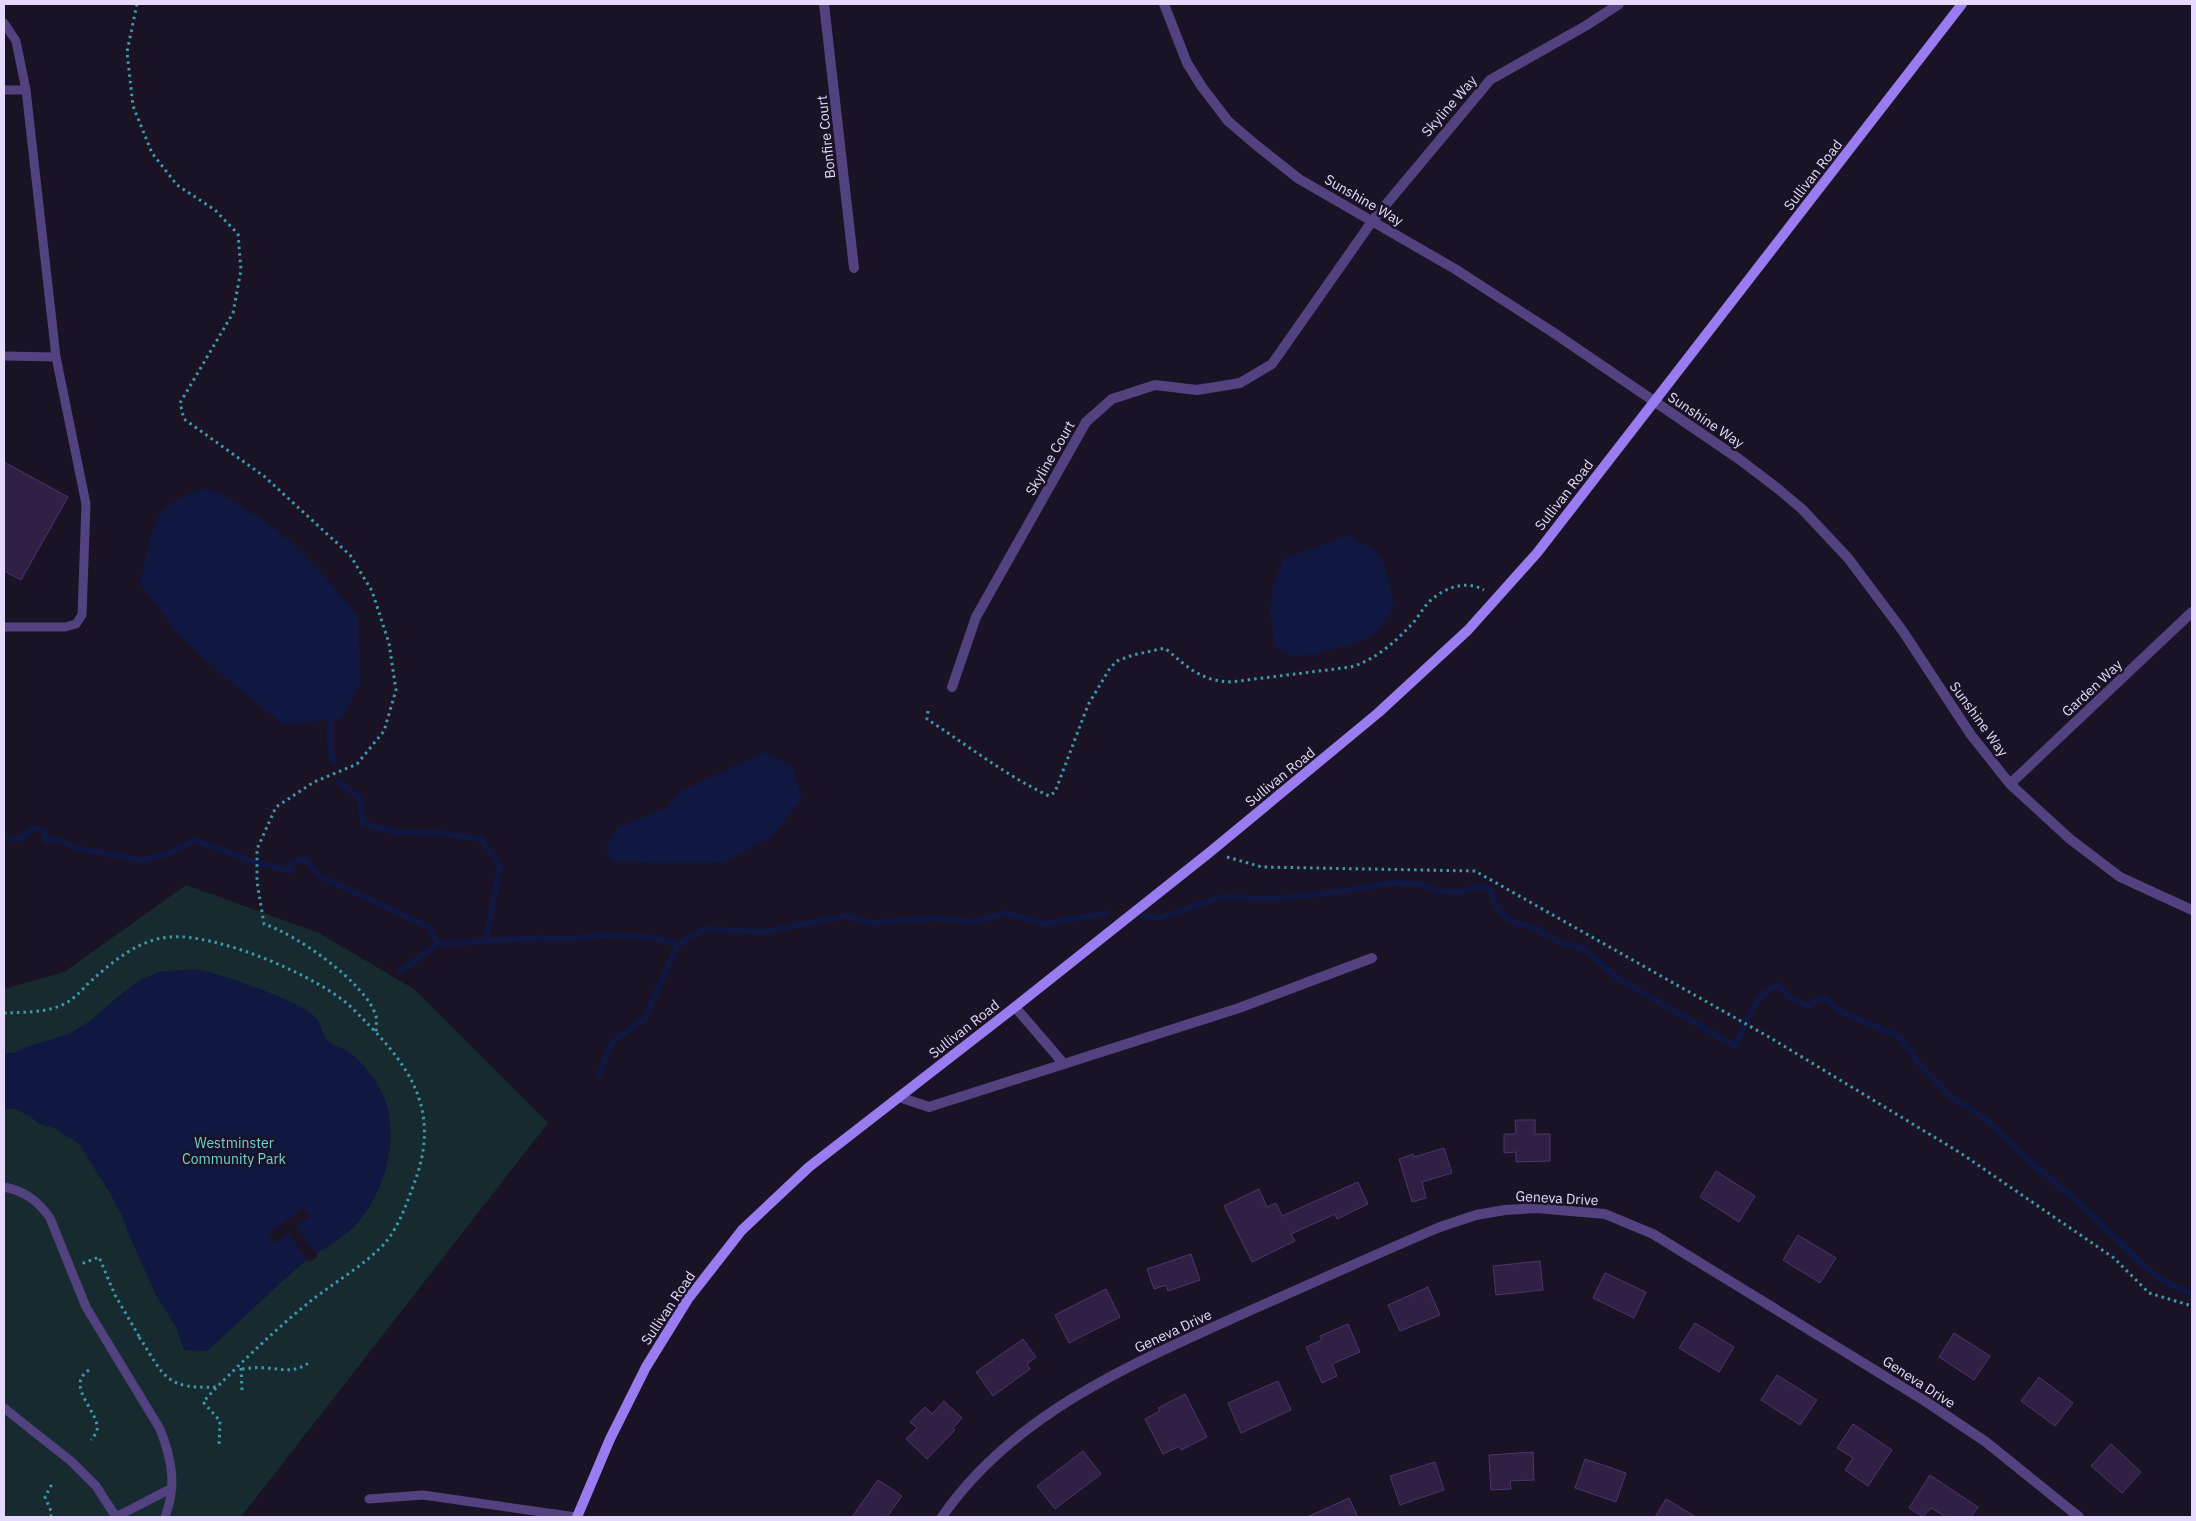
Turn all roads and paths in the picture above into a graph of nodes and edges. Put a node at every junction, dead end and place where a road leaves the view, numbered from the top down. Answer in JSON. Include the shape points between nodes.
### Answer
{"nodes":[{"id":1,"x":137,"y":4,"type":"edge"},
{"id":2,"x":824,"y":4,"type":"edge"},
{"id":3,"x":1164,"y":4,"type":"edge"},
{"id":4,"x":1620,"y":4,"type":"edge"},
{"id":5,"x":1962,"y":4,"type":"edge"},
{"id":6,"x":4,"y":23,"type":"edge"},
{"id":7,"x":4,"y":90,"type":"edge"},
{"id":8,"x":26,"y":90,"type":"junction"},
{"id":9,"x":1373,"y":220,"type":"junction"},
{"id":10,"x":854,"y":268,"type":"dead end"},
{"id":11,"x":4,"y":356,"type":"edge"},
{"id":12,"x":56,"y":357,"type":"junction"},
{"id":13,"x":1655,"y":402,"type":"junction"},
{"id":14,"x":1495,"y":601,"type":"junction"},
{"id":15,"x":2192,"y":612,"type":"edge"},
{"id":16,"x":4,"y":627,"type":"edge"},
{"id":17,"x":952,"y":687,"type":"dead end"},
{"id":18,"x":928,"y":711,"type":"dead end"},
{"id":19,"x":2010,"y":784,"type":"junction"},
{"id":20,"x":1210,"y":852,"type":"junction"},
{"id":21,"x":2192,"y":910,"type":"edge"},
{"id":22,"x":1372,"y":958,"type":"dead end"},
{"id":23,"x":1015,"y":1007,"type":"junction"},
{"id":24,"x":4,"y":1013,"type":"edge"},
{"id":25,"x":376,"y":1032,"type":"junction"},
{"id":26,"x":1064,"y":1064,"type":"junction"},
{"id":27,"x":899,"y":1097,"type":"junction"},
{"id":28,"x":4,"y":1187,"type":"edge"},
{"id":29,"x":81,"y":1256,"type":"dead end"},
{"id":30,"x":2192,"y":1306,"type":"edge"},
{"id":31,"x":140,"y":1338,"type":"junction"},
{"id":32,"x":136,"y":1341,"type":"dead end"},
{"id":33,"x":311,"y":1361,"type":"dead end"},
{"id":34,"x":240,"y":1368,"type":"junction"},
{"id":35,"x":89,"y":1370,"type":"dead end"},
{"id":36,"x":216,"y":1387,"type":"junction"},
{"id":37,"x":242,"y":1390,"type":"dead end"},
{"id":38,"x":4,"y":1408,"type":"edge"},
{"id":39,"x":91,"y":1440,"type":"dead end"},
{"id":40,"x":219,"y":1447,"type":"dead end"},
{"id":41,"x":53,"y":1482,"type":"dead end"},
{"id":42,"x":172,"y":1488,"type":"junction"},
{"id":43,"x":368,"y":1499,"type":"dead end"},
{"id":44,"x":51,"y":1517,"type":"edge"},
{"id":45,"x":116,"y":1517,"type":"edge"},
{"id":46,"x":165,"y":1517,"type":"edge"},
{"id":47,"x":577,"y":1517,"type":"edge"},
{"id":48,"x":942,"y":1517,"type":"edge"},
{"id":49,"x":2079,"y":1517,"type":"edge"}],
"edges":[{"from":1,"to":25,"type":"path","via":[[127,52],[133,106],[152,153],[177,185],[215,210],[238,234],[241,270],[233,313],[180,404],[184,419],[265,477],[350,555],[372,591],[389,643],[396,690],[384,731],[357,764],[314,782],[276,807],[257,849],[257,882],[264,924],[306,946],[359,990],[376,1016]]},
{"from":2,"to":10,"type":"street","name":"Bonfire Court"},
{"from":3,"to":9,"type":"street","name":"Sunshine Way","via":[[1187,63],[1228,121],[1299,179]]},
{"from":4,"to":9,"type":"street","name":"Skyline Way","via":[[1490,80]]},
{"from":5,"to":13,"type":"street","name":"Sullivan Road"},
{"from":6,"to":8,"type":"lane","via":[[16,41]]},
{"from":7,"to":8,"type":"lane"},
{"from":8,"to":12,"type":"lane"},
{"from":9,"to":13,"type":"street","name":"Sunshine Way","via":[[1529,317]]},
{"from":9,"to":17,"type":"street","name":"Skyline Court","via":[[1272,364],[1240,383],[1197,390],[1155,385],[1112,399],[1086,422],[976,618]]},
{"from":11,"to":12,"type":"lane"},
{"from":12,"to":16,"type":"lane","via":[[86,504],[82,615],[76,624],[65,627]]},
{"from":13,"to":14,"type":"street","name":"Sullivan Road","via":[[1537,553]]},
{"from":13,"to":19,"type":"street","name":"Sunshine Way","via":[[1747,465],[1802,509],[1824,532],[1848,558],[1902,630],[1971,735]]},
{"from":14,"to":18,"type":"path","via":[[1488,592],[1475,585],[1457,585],[1431,600],[1412,624],[1382,651],[1363,663],[1339,669],[1218,682],[1203,677],[1165,648],[1117,661],[1088,705],[1056,792],[1049,796],[991,762],[927,718]]},
{"from":14,"to":20,"type":"street","name":"Sullivan Road","via":[[1430,667],[1378,713]]},
{"from":15,"to":19,"type":"street","name":"Garden Way"},
{"from":19,"to":21,"type":"street","name":"Sunshine Way","via":[[2070,839],[2120,877]]},
{"from":20,"to":23,"type":"street","name":"Sullivan Road"},
{"from":20,"to":30,"type":"path","via":[[1262,867],[1475,871],[1769,1037],[1959,1152],[2114,1258],[2149,1293]]},
{"from":22,"to":26,"type":"street","via":[[1239,1008]]},
{"from":23,"to":26,"type":"street"},
{"from":23,"to":27,"type":"street","name":"Sullivan Road"},
{"from":24,"to":25,"type":"path","via":[[60,1006],[132,949],[156,939],[178,936],[227,946],[304,976],[339,996]]},
{"from":25,"to":34,"type":"path","via":[[406,1071],[418,1093],[425,1128],[424,1152],[414,1184],[394,1230],[376,1252],[331,1283],[281,1326]]},
{"from":26,"to":27,"type":"street","via":[[929,1107]]},
{"from":27,"to":47,"type":"street","name":"Sullivan Road","via":[[809,1167],[742,1230],[714,1265],[688,1299],[646,1367],[610,1439]]},
{"from":28,"to":42,"type":"lane","via":[[29,1196],[50,1218],[86,1307],[160,1429],[172,1467]]},
{"from":29,"to":31,"type":"path","via":[[84,1263],[99,1257],[115,1295]]},
{"from":31,"to":32,"type":"path"},
{"from":31,"to":36,"type":"path","via":[[174,1383],[190,1388]]},
{"from":33,"to":34,"type":"path","via":[[295,1370]]},
{"from":34,"to":36,"type":"path"},
{"from":34,"to":37,"type":"path"},
{"from":35,"to":39,"type":"path","via":[[82,1375],[81,1383],[97,1426]]},
{"from":36,"to":40,"type":"path","via":[[203,1402],[220,1421]]},
{"from":38,"to":45,"type":"lane","via":[[72,1462],[96,1486]]},
{"from":41,"to":44,"type":"path","via":[[45,1497]]},
{"from":42,"to":45,"type":"lane"},
{"from":42,"to":46,"type":"lane"},
{"from":43,"to":47,"type":"lane","via":[[423,1495]]},
{"from":48,"to":49,"type":"street","name":"Geneva Drive","via":[[1008,1445],[1088,1389],[1146,1357],[1440,1227],[1476,1214],[1536,1208],[1604,1214],[1653,1234],[1932,1406],[1986,1442]]}]}
